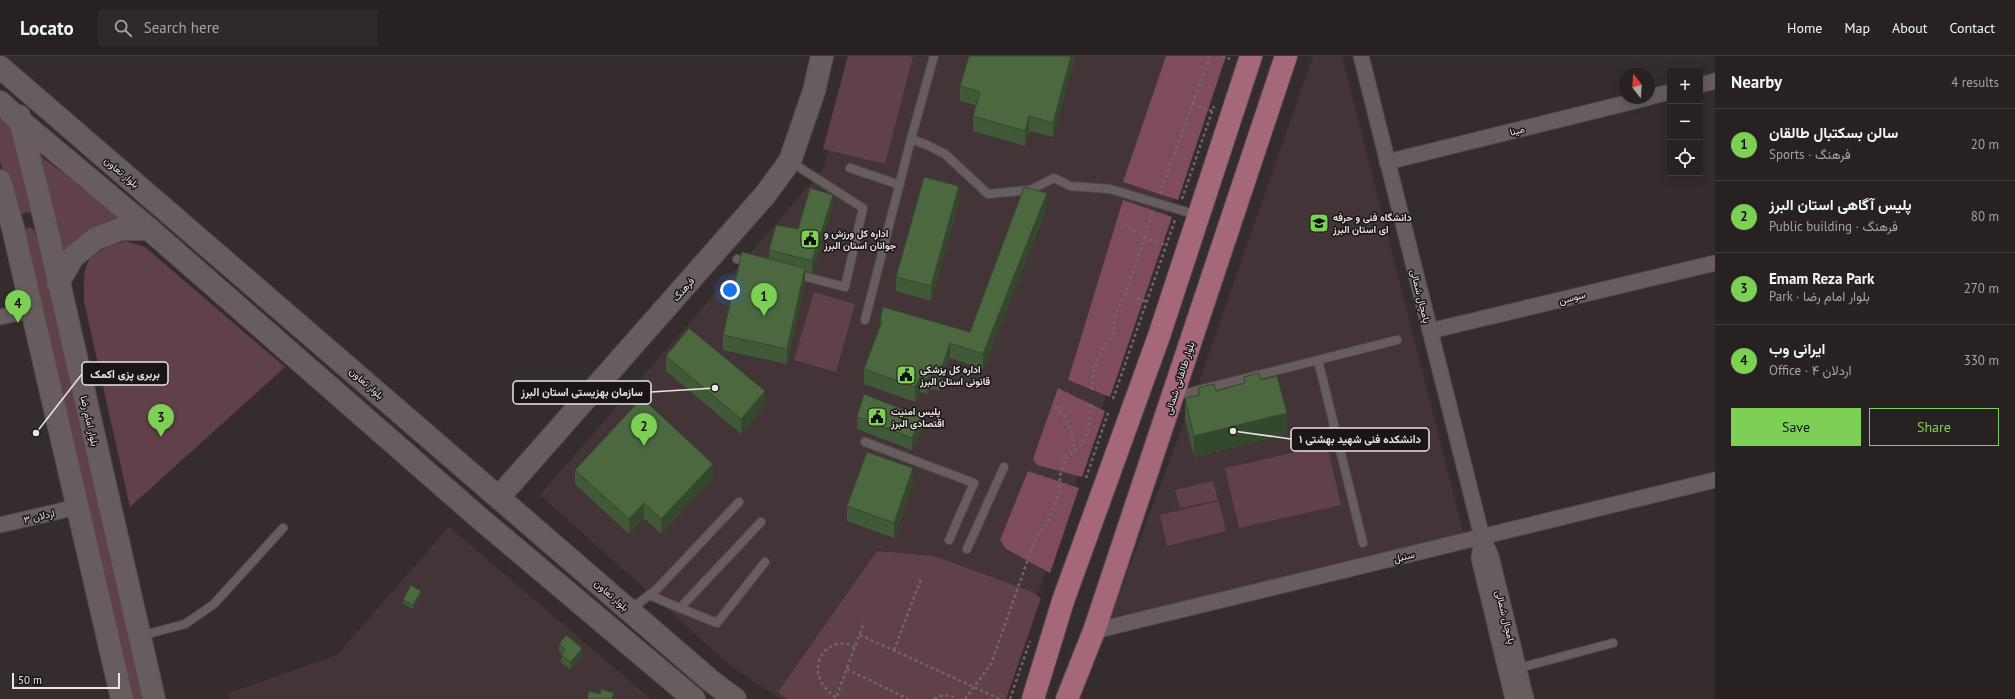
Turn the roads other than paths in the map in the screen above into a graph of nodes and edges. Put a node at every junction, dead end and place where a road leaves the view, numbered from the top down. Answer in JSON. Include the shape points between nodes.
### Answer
{"nodes":[{"id":1,"x":822,"y":56,"type":"edge"},
{"id":2,"x":934,"y":56,"type":"edge"},
{"id":3,"x":1286,"y":56,"type":"edge"},
{"id":4,"x":1361,"y":56,"type":"edge"},
{"id":5,"x":1237,"y":57,"type":"edge"},
{"id":6,"x":0,"y":67,"type":"edge"},
{"id":7,"x":1715,"y":81,"type":"edge"},
{"id":8,"x":17,"y":83,"type":"junction"},
{"id":9,"x":1703,"y":84,"type":"edge"},
{"id":10,"x":1667,"y":93,"type":"edge"},
{"id":11,"x":1655,"y":96,"type":"edge"},
{"id":12,"x":0,"y":102,"type":"edge"},
{"id":13,"x":1624,"y":104,"type":"edge"},
{"id":14,"x":19,"y":120,"type":"junction"},
{"id":15,"x":911,"y":139,"type":"junction"},
{"id":16,"x":790,"y":162,"type":"junction"},
{"id":17,"x":1387,"y":162,"type":"junction"},
{"id":18,"x":850,"y":168,"type":"dead end"},
{"id":19,"x":0,"y":181,"type":"edge"},
{"id":20,"x":900,"y":185,"type":"junction"},
{"id":21,"x":1200,"y":216,"type":"junction"},
{"id":22,"x":45,"y":221,"type":"junction"},
{"id":23,"x":13,"y":228,"type":"junction"},
{"id":24,"x":149,"y":229,"type":"junction"},
{"id":25,"x":737,"y":259,"type":"dead end"},
{"id":26,"x":1715,"y":263,"type":"edge"},
{"id":27,"x":760,"y":265,"type":"edge"},
{"id":28,"x":783,"y":271,"type":"edge"},
{"id":29,"x":58,"y":282,"type":"junction"},
{"id":30,"x":263,"y":292,"type":"junction"},
{"id":31,"x":32,"y":310,"type":"junction"},
{"id":32,"x":245,"y":313,"type":"junction"},
{"id":33,"x":0,"y":317,"type":"edge"},
{"id":34,"x":865,"y":320,"type":"dead end"},
{"id":35,"x":1430,"y":331,"type":"junction"},
{"id":36,"x":1397,"y":340,"type":"dead end"},
{"id":37,"x":1318,"y":360,"type":"junction"},
{"id":38,"x":1174,"y":396,"type":"junction"},
{"id":39,"x":865,"y":442,"type":"dead end"},
{"id":40,"x":1004,"y":467,"type":"dead end"},
{"id":41,"x":1715,"y":480,"type":"edge"},
{"id":42,"x":499,"y":497,"type":"junction"},
{"id":43,"x":739,"y":502,"type":"dead end"},
{"id":44,"x":78,"y":507,"type":"junction"},
{"id":45,"x":761,"y":522,"type":"dead end"},
{"id":46,"x":0,"y":525,"type":"edge"},
{"id":47,"x":283,"y":528,"type":"dead end"},
{"id":48,"x":1482,"y":537,"type":"junction"},
{"id":49,"x":949,"y":540,"type":"dead end"},
{"id":50,"x":1363,"y":543,"type":"dead end"},
{"id":51,"x":967,"y":549,"type":"dead end"},
{"id":52,"x":765,"y":562,"type":"dead end"},
{"id":53,"x":649,"y":595,"type":"junction"},
{"id":54,"x":680,"y":608,"type":"junction"},
{"id":55,"x":630,"y":610,"type":"junction"},
{"id":56,"x":1094,"y":631,"type":"junction"},
{"id":57,"x":140,"y":636,"type":"junction"},
{"id":58,"x":1614,"y":643,"type":"dead end"},
{"id":59,"x":1512,"y":669,"type":"junction"},
{"id":60,"x":122,"y":699,"type":"edge"},
{"id":61,"x":154,"y":699,"type":"edge"},
{"id":62,"x":694,"y":699,"type":"edge"},
{"id":63,"x":735,"y":699,"type":"edge"},
{"id":64,"x":1032,"y":699,"type":"edge"},
{"id":65,"x":1067,"y":699,"type":"edge"},
{"id":66,"x":1513,"y":699,"type":"edge"},
{"id":67,"x":1526,"y":699,"type":"edge"}],
"edges":[{"from":1,"to":16,"type":"main road","name":"فرهنگ","via":[[814,91]]},
{"from":2,"to":15,"type":"lane"},
{"from":3,"to":38,"type":"main road","name":"بلوار طالقانی شمالی"},
{"from":4,"to":17,"type":"street","name":"پامچال شمالی"},
{"from":5,"to":21,"type":"main road"},
{"from":6,"to":8,"type":"main road","name":"بلوار تعاون"},
{"from":7,"to":9,"type":"street"},
{"from":8,"to":14,"type":"main road","name":"بلوار امام رضا"},
{"from":8,"to":30,"type":"main road","name":"بلوار تعاون"},
{"from":10,"to":11,"type":"street","name":"مینا"},
{"from":12,"to":14,"type":"main road"},
{"from":13,"to":17,"type":"street","name":"مینا"},
{"from":14,"to":22,"type":"main road","name":"بلوار امام رضا"},
{"from":14,"to":24,"type":"main road"},
{"from":15,"to":20,"type":"lane"},
{"from":15,"to":21,"type":"lane","via":[[945,154],[988,194],[1030,190],[1054,178],[1070,186],[1110,189]]},
{"from":16,"to":28,"type":"lane","via":[[863,208],[844,287]]},
{"from":16,"to":42,"type":"main road","name":"فرهنگ","via":[[760,201]]},
{"from":17,"to":35,"type":"street","name":"پامچال شمالی"},
{"from":18,"to":20,"type":"lane"},
{"from":19,"to":23,"type":"main road"},
{"from":20,"to":34,"type":"lane"},
{"from":21,"to":64,"type":"main road","via":[[1136,402],[1063,601]]},
{"from":22,"to":23,"type":"main road","via":[[38,217],[24,218]]},
{"from":22,"to":29,"type":"main road","name":"بلوار امام رضا"},
{"from":23,"to":31,"type":"main road"},
{"from":24,"to":29,"type":"main road","via":[[121,229],[94,239],[73,257]]},
{"from":24,"to":32,"type":"main road"},
{"from":25,"to":27,"type":"lane"},
{"from":26,"to":35,"type":"street","name":"سوسن"},
{"from":29,"to":57,"type":"main road","name":"بلوار امام رضا"},
{"from":30,"to":32,"type":"main road"},
{"from":30,"to":42,"type":"main road","name":"بلوار تعاون"},
{"from":31,"to":33,"type":"street"},
{"from":31,"to":44,"type":"main road"},
{"from":32,"to":62,"type":"main road","via":[[477,516]]},
{"from":35,"to":48,"type":"street","name":"پامچال شمالی"},
{"from":36,"to":37,"type":"lane"},
{"from":37,"to":38,"type":"lane"},
{"from":37,"to":50,"type":"lane"},
{"from":38,"to":56,"type":"main road","name":"بلوار طالقانی شمالی"},
{"from":39,"to":49,"type":"lane","via":[[974,484]]},
{"from":40,"to":51,"type":"lane"},
{"from":41,"to":48,"type":"street","name":"سنبل"},
{"from":42,"to":55,"type":"main road","name":"بلوار تعاون"},
{"from":43,"to":53,"type":"lane"},
{"from":44,"to":46,"type":"street","name":"اردلان ۳"},
{"from":44,"to":60,"type":"main road"},
{"from":45,"to":54,"type":"lane"},
{"from":47,"to":57,"type":"lane","via":[[214,604],[185,624]]},
{"from":48,"to":56,"type":"street","name":"سنبل"},
{"from":48,"to":59,"type":"street","name":"پامچال شمالی","via":[[1479,558]]},
{"from":52,"to":54,"type":"lane","via":[[716,623]]},
{"from":53,"to":54,"type":"lane"},
{"from":53,"to":55,"type":"lane"},
{"from":55,"to":63,"type":"main road","name":"بلوار تعاون"},
{"from":56,"to":65,"type":"main road","name":"بلوار طالقانی شمالی"},
{"from":57,"to":61,"type":"main road","name":"بلوار امام رضا"},
{"from":58,"to":59,"type":"lane"},
{"from":59,"to":66,"type":"street","name":"پامچال شمالی"},
{"from":59,"to":67,"type":"street","name":"پامچال شمالی"}]}
